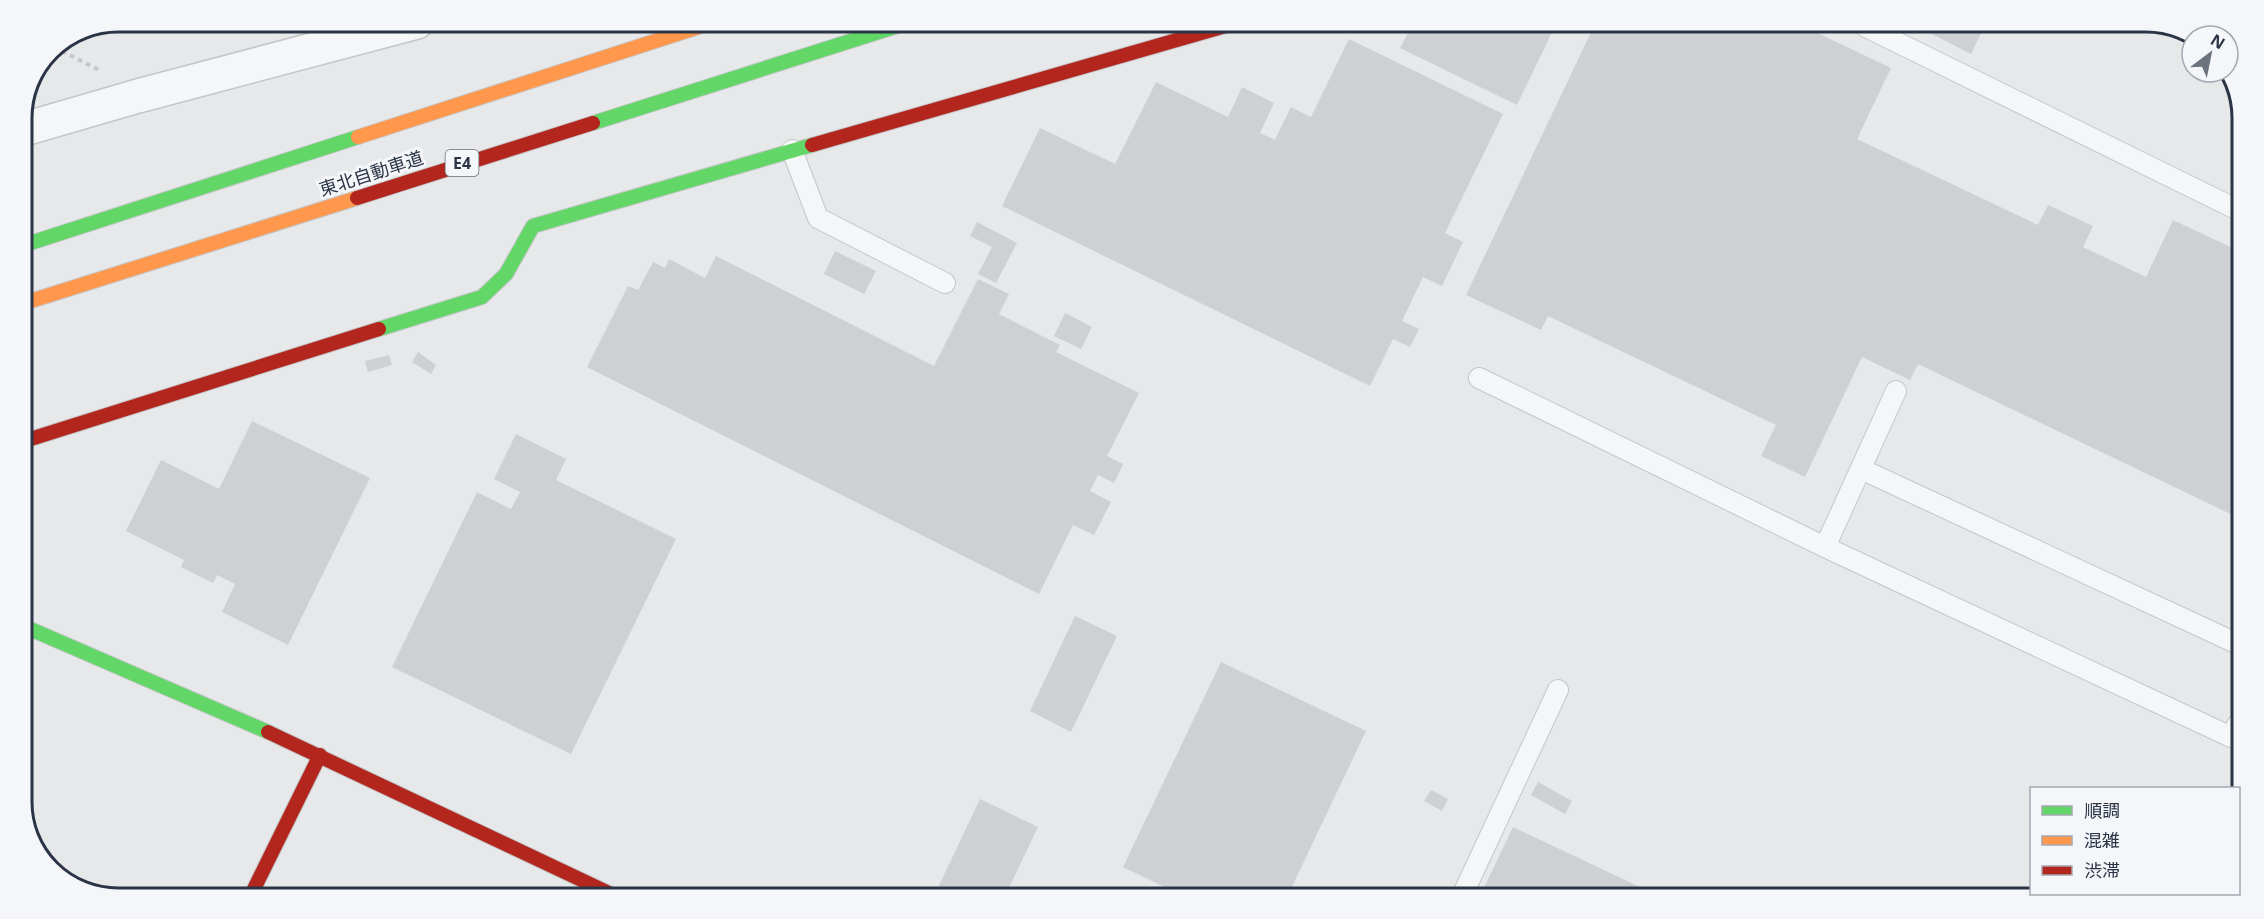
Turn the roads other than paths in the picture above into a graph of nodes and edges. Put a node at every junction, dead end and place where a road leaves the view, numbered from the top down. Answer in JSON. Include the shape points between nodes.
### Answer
{"nodes":[{"id":1,"x":379,"y":32,"type":"edge"},
{"id":2,"x":683,"y":32,"type":"edge"},
{"id":3,"x":879,"y":32,"type":"edge"},
{"id":4,"x":1205,"y":32,"type":"edge"},
{"id":5,"x":1876,"y":32,"type":"edge"},
{"id":6,"x":32,"y":127,"type":"edge"},
{"id":7,"x":792,"y":150,"type":"junction"},
{"id":8,"x":2232,"y":207,"type":"edge"},
{"id":9,"x":32,"y":242,"type":"edge"},
{"id":10,"x":945,"y":283,"type":"dead end"},
{"id":11,"x":32,"y":301,"type":"edge"},
{"id":12,"x":1479,"y":378,"type":"dead end"},
{"id":13,"x":1896,"y":391,"type":"dead end"},
{"id":14,"x":32,"y":439,"type":"edge"},
{"id":15,"x":1861,"y":469,"type":"junction"},
{"id":16,"x":1825,"y":547,"type":"junction"},
{"id":17,"x":32,"y":630,"type":"edge"},
{"id":18,"x":2232,"y":641,"type":"edge"},
{"id":19,"x":1558,"y":690,"type":"dead end"},
{"id":20,"x":2232,"y":735,"type":"edge"},
{"id":21,"x":320,"y":755,"type":"junction"},
{"id":22,"x":255,"y":887,"type":"edge"},
{"id":23,"x":596,"y":887,"type":"edge"},
{"id":24,"x":1466,"y":887,"type":"edge"}],
"edges":[{"from":1,"to":6,"type":"street"},
{"from":2,"to":9,"type":"main road"},
{"from":3,"to":11,"type":"main road","name":"東北自動車道","number":"E4"},
{"from":4,"to":7,"type":"main road"},
{"from":5,"to":8,"type":"lane"},
{"from":7,"to":10,"type":"lane","via":[[818,218]]},
{"from":7,"to":14,"type":"main road","via":[[533,226],[506,274],[483,297]]},
{"from":12,"to":16,"type":"lane"},
{"from":13,"to":15,"type":"lane"},
{"from":15,"to":16,"type":"lane"},
{"from":15,"to":18,"type":"lane"},
{"from":16,"to":20,"type":"lane"},
{"from":17,"to":21,"type":"main road"},
{"from":19,"to":24,"type":"lane"},
{"from":21,"to":22,"type":"main road"},
{"from":21,"to":23,"type":"main road"}]}
